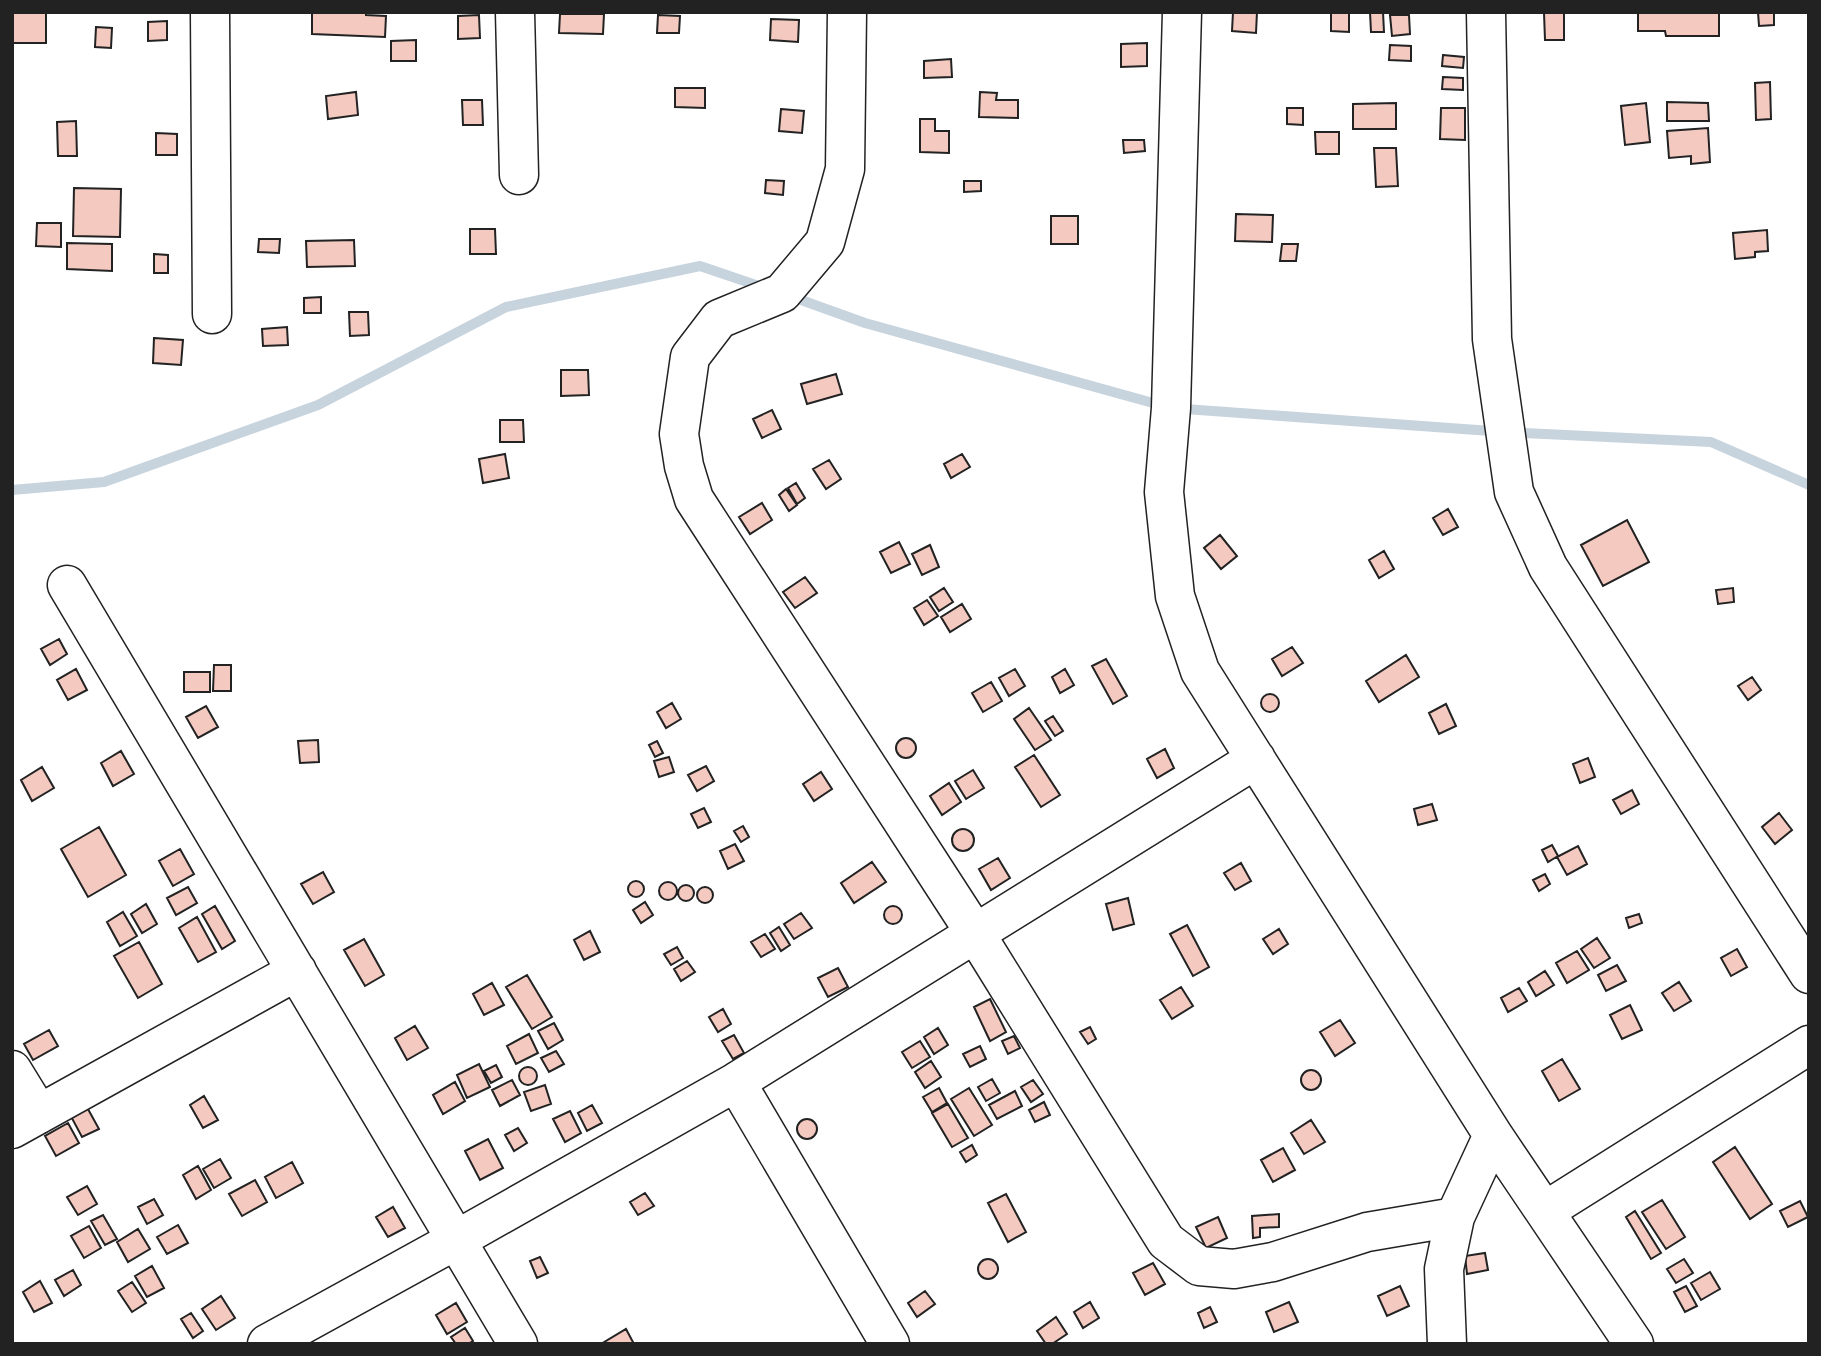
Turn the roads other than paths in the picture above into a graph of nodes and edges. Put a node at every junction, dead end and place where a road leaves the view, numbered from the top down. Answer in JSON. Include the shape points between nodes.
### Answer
{"nodes":[{"id":1,"x":210,"y":12,"type":"edge"},
{"id":2,"x":515,"y":12,"type":"edge"},
{"id":3,"x":847,"y":12,"type":"edge"},
{"id":4,"x":1182,"y":12,"type":"edge"},
{"id":5,"x":1486,"y":12,"type":"edge"},
{"id":6,"x":519,"y":176,"type":"dead end"},
{"id":7,"x":212,"y":314,"type":"dead end"},
{"id":8,"x":67,"y":585,"type":"dead end"},
{"id":9,"x":1256,"y":759,"type":"junction"},
{"id":10,"x":975,"y":933,"type":"junction"},
{"id":11,"x":297,"y":971,"type":"junction"},
{"id":12,"x":1809,"y":974,"type":"edge"},
{"id":13,"x":1809,"y":1045,"type":"edge"},
{"id":14,"x":12,"y":1070,"type":"edge"},
{"id":15,"x":736,"y":1082,"type":"junction"},
{"id":16,"x":25,"y":1121,"type":"edge"},
{"id":17,"x":1493,"y":1135,"type":"junction"},
{"id":18,"x":1545,"y":1211,"type":"junction"},
{"id":19,"x":1455,"y":1217,"type":"junction"},
{"id":20,"x":456,"y":1240,"type":"junction"},
{"id":21,"x":267,"y":1344,"type":"edge"},
{"id":22,"x":518,"y":1344,"type":"edge"},
{"id":23,"x":890,"y":1344,"type":"edge"},
{"id":24,"x":1447,"y":1344,"type":"edge"},
{"id":25,"x":1634,"y":1344,"type":"edge"}],
"edges":[{"from":1,"to":7,"type":"street"},
{"from":2,"to":6,"type":"street"},
{"from":3,"to":10,"type":"street","via":[[845,169],[825,242],[782,293],[719,319],[690,357],[679,434],[694,499]]},
{"from":4,"to":9,"type":"street","via":[[1171,408],[1164,492],[1175,596],[1200,671]]},
{"from":5,"to":12,"type":"street","via":[[1492,338],[1514,492],[1548,567]]},
{"from":8,"to":11,"type":"street"},
{"from":9,"to":10,"type":"street"},
{"from":9,"to":17,"type":"street"},
{"from":10,"to":15,"type":"street"},
{"from":10,"to":19,"type":"street","via":[[1166,1241],[1199,1266],[1234,1269],[1273,1262],[1367,1232]]},
{"from":11,"to":16,"type":"street"},
{"from":11,"to":20,"type":"street"},
{"from":13,"to":18,"type":"street"},
{"from":14,"to":16,"type":"street"},
{"from":15,"to":20,"type":"street"},
{"from":15,"to":23,"type":"street"},
{"from":17,"to":18,"type":"street"},
{"from":17,"to":19,"type":"street"},
{"from":18,"to":25,"type":"street"},
{"from":19,"to":24,"type":"street","via":[[1444,1269]]},
{"from":20,"to":21,"type":"street"},
{"from":20,"to":22,"type":"street"}]}
